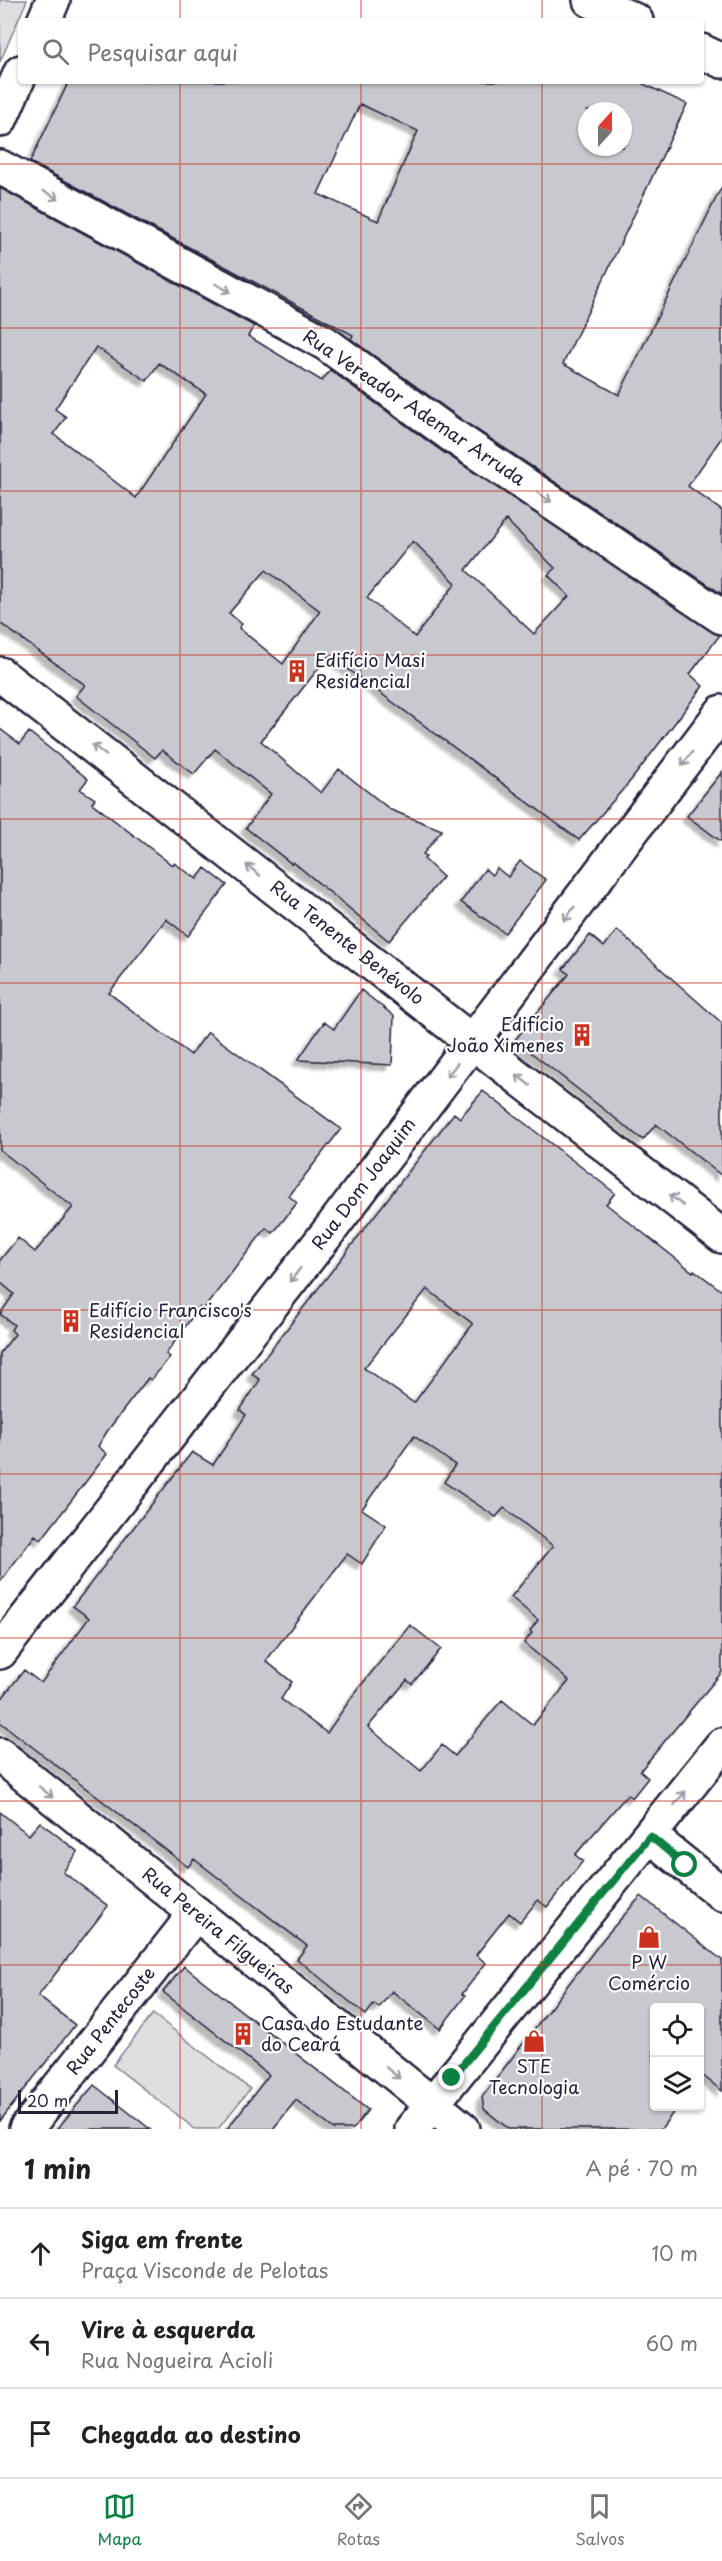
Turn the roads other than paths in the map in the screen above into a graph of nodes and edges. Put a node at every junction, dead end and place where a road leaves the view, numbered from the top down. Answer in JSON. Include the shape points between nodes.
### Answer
{"nodes":[{"id":1,"x":53,"y":0,"type":"edge"},
{"id":2,"x":590,"y":0,"type":"edge"},
{"id":3,"x":45,"y":18,"type":"edge"},
{"id":4,"x":629,"y":18,"type":"edge"},
{"id":5,"x":704,"y":52,"type":"edge"},
{"id":6,"x":722,"y":61,"type":"edge"},
{"id":7,"x":18,"y":79,"type":"edge"},
{"id":8,"x":0,"y":120,"type":"edge"},
{"id":9,"x":0,"y":167,"type":"edge"},
{"id":10,"x":722,"y":617,"type":"edge"},
{"id":11,"x":0,"y":674,"type":"edge"},
{"id":12,"x":722,"y":712,"type":"edge"},
{"id":13,"x":474,"y":1041,"type":"junction"},
{"id":14,"x":722,"y":1236,"type":"edge"},
{"id":15,"x":0,"y":1652,"type":"edge"},
{"id":16,"x":722,"y":1745,"type":"edge"},
{"id":17,"x":0,"y":1755,"type":"edge"},
{"id":18,"x":650,"y":1836,"type":"junction"},
{"id":19,"x":722,"y":1894,"type":"edge"},
{"id":20,"x":196,"y":1913,"type":"junction"},
{"id":21,"x":422,"y":2117,"type":"edge"},
{"id":22,"x":26,"y":2129,"type":"edge"},
{"id":23,"x":463,"y":2129,"type":"edge"}],
"edges":[{"from":1,"to":3,"type":"street"},
{"from":2,"to":4,"type":"street"},
{"from":5,"to":6,"type":"street"},
{"from":7,"to":8,"type":"street"},
{"from":9,"to":10,"type":"street","name":"Rua Vereador Ademar Arruda","one_way":true,"via":[[325,343],[450,434]]},
{"from":13,"to":11,"type":"street","name":"Rua Tenente Benévolo","one_way":true},
{"from":12,"to":13,"type":"street","name":"Rua Dom Joaquim","one_way":true},
{"from":14,"to":13,"type":"street","name":"Rua Tenente Benévolo","one_way":true},
{"from":13,"to":15,"type":"street","name":"Rua Dom Joaquim","one_way":true},
{"from":18,"to":16,"type":"street","one_way":true},
{"from":17,"to":20,"type":"street","name":"Rua Pereira Filgueiras","one_way":true},
{"from":18,"to":19,"type":"street"},
{"from":18,"to":21,"type":"street"},
{"from":20,"to":21,"type":"street","name":"Rua Pereira Filgueiras","one_way":true},
{"from":20,"to":22,"type":"street","name":"Rua Pentecoste"},
{"from":21,"to":23,"type":"street","name":"Rua Pereira Filgueiras"}]}
